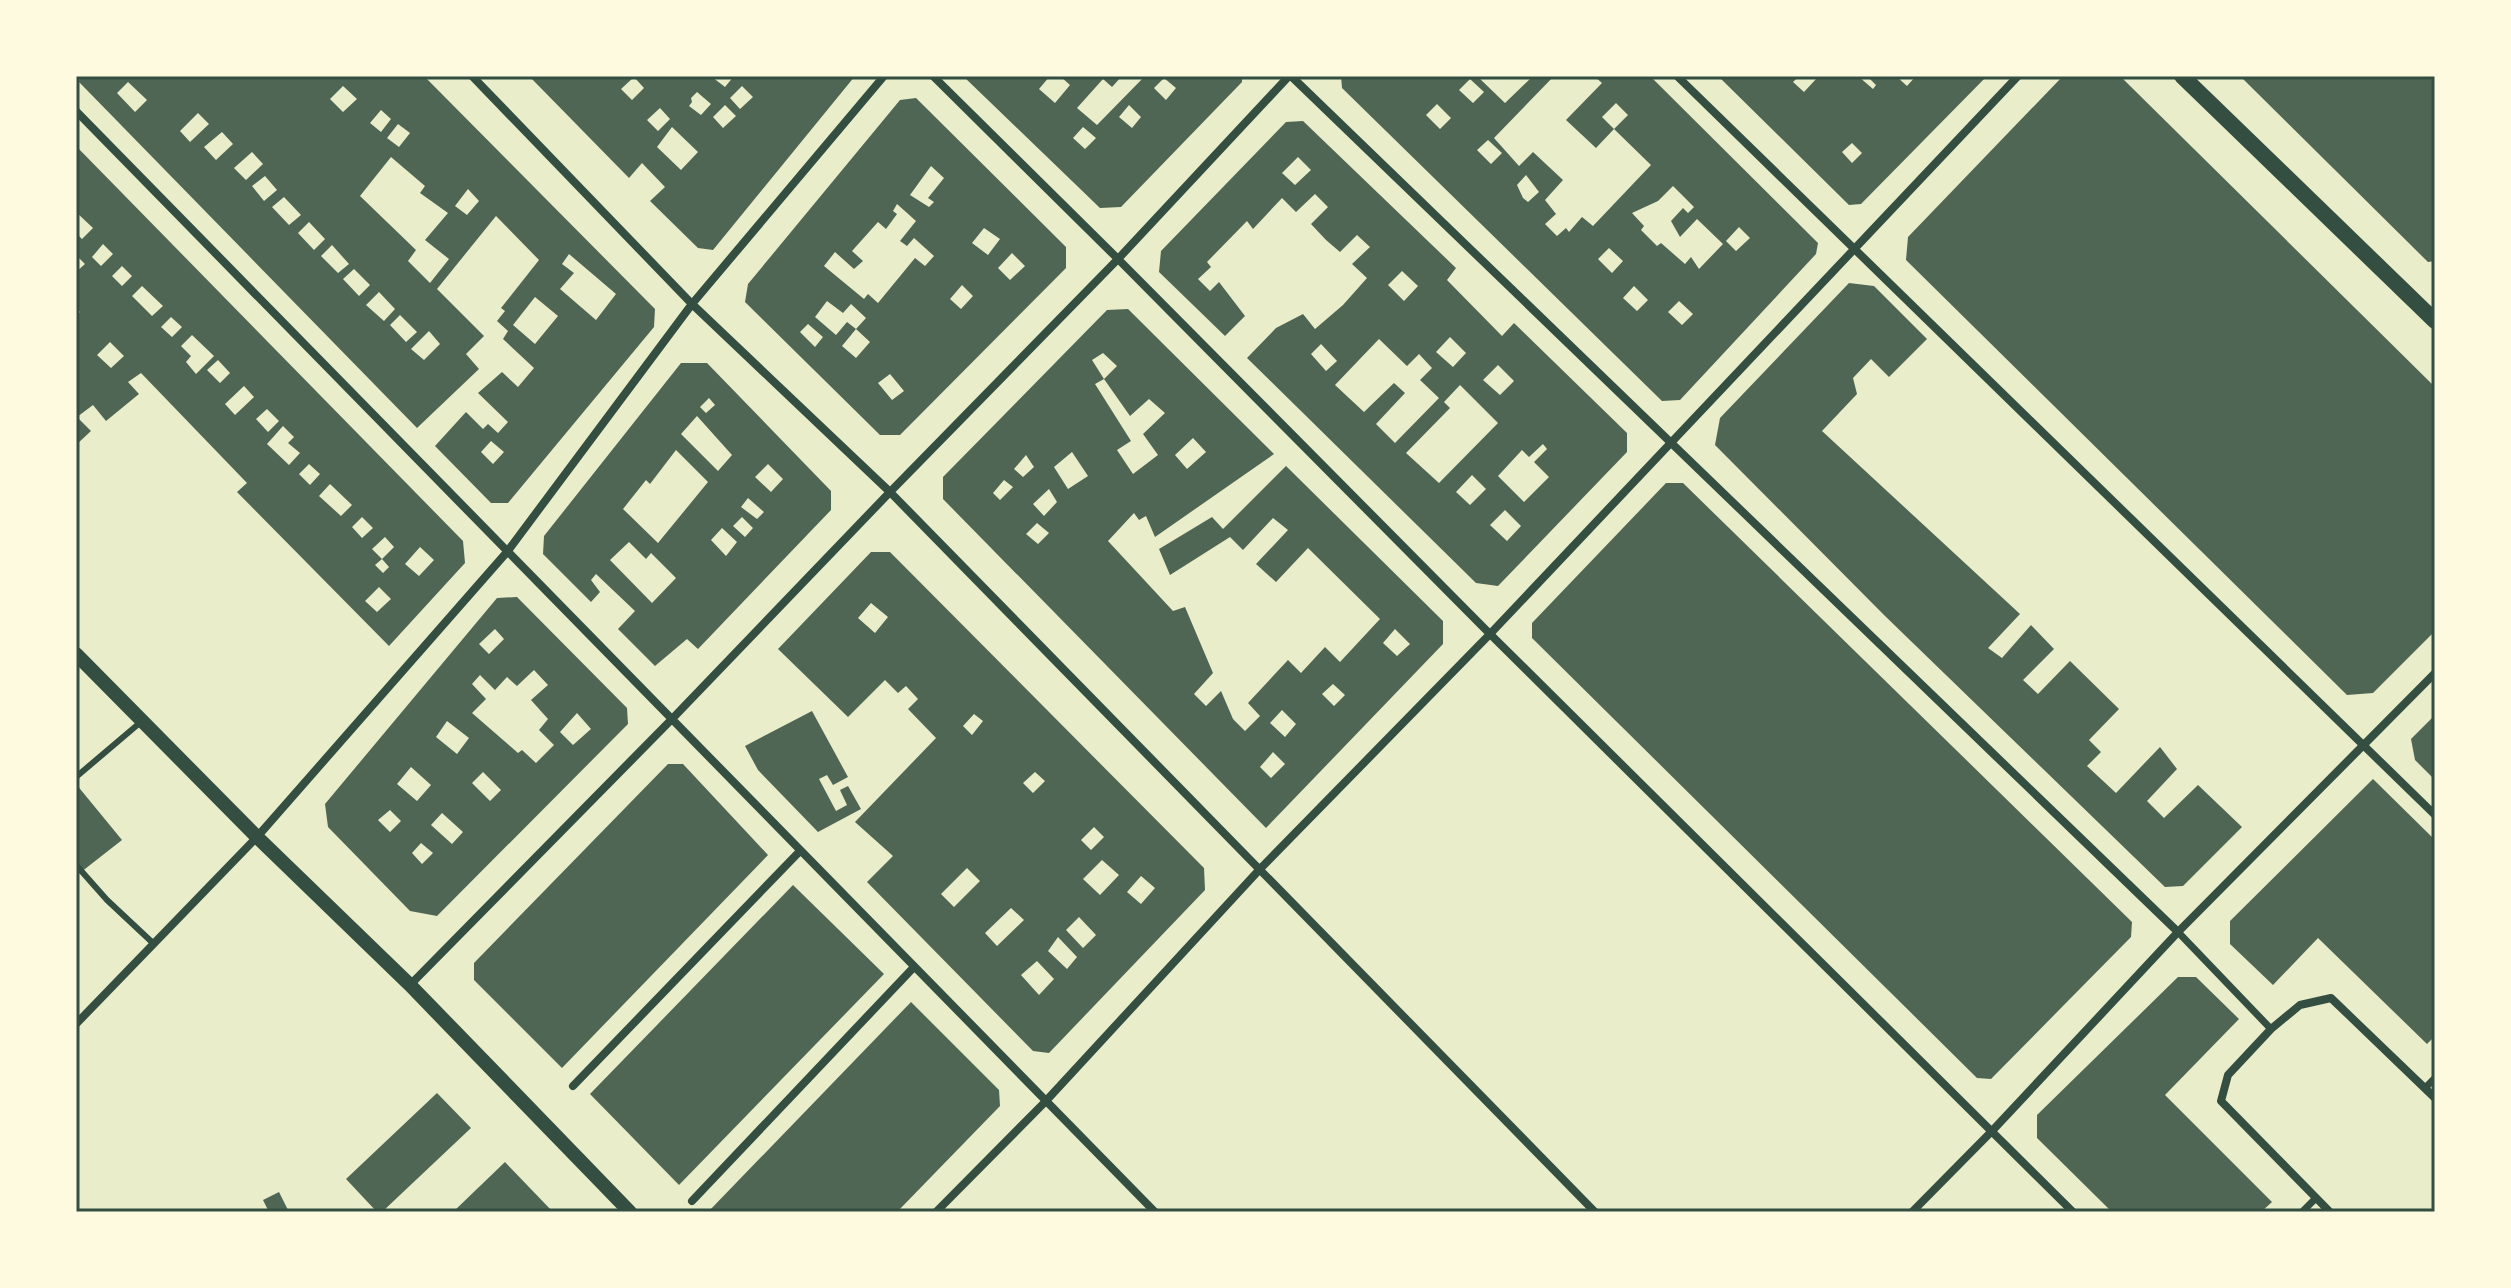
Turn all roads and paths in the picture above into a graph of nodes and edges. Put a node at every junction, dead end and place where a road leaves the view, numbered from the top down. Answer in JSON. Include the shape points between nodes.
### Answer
{"nodes":[{"id":1,"x":472,"y":76,"type":"edge"},
{"id":2,"x":884,"y":76,"type":"edge"},
{"id":3,"x":933,"y":76,"type":"edge"},
{"id":4,"x":1290,"y":76,"type":"edge"},
{"id":5,"x":1677,"y":76,"type":"edge"},
{"id":6,"x":2018,"y":76,"type":"edge"},
{"id":7,"x":2182,"y":76,"type":"edge"},
{"id":8,"x":76,"y":111,"type":"edge"},
{"id":9,"x":1852,"y":249,"type":"junction"},
{"id":10,"x":1118,"y":259,"type":"junction"},
{"id":11,"x":692,"y":304,"type":"junction"},
{"id":12,"x":2433,"y":316,"type":"edge"},
{"id":13,"x":1671,"y":442,"type":"junction"},
{"id":14,"x":890,"y":492,"type":"junction"},
{"id":15,"x":507,"y":552,"type":"junction"},
{"id":16,"x":1490,"y":634,"type":"junction"},
{"id":17,"x":76,"y":654,"type":"edge"},
{"id":18,"x":2435,"y":673,"type":"edge"},
{"id":19,"x":672,"y":719,"type":"junction"},
{"id":20,"x":142,"y":721,"type":"junction"},
{"id":21,"x":2364,"y":745,"type":"junction"},
{"id":22,"x":76,"y":777,"type":"edge"},
{"id":23,"x":2435,"y":815,"type":"edge"},
{"id":24,"x":257,"y":837,"type":"junction"},
{"id":25,"x":800,"y":851,"type":"junction"},
{"id":26,"x":76,"y":865,"type":"edge"},
{"id":27,"x":1260,"y":869,"type":"junction"},
{"id":28,"x":2178,"y":932,"type":"junction"},
{"id":29,"x":154,"y":944,"type":"junction"},
{"id":30,"x":914,"y":967,"type":"junction"},
{"id":31,"x":410,"y":985,"type":"junction"},
{"id":32,"x":76,"y":1024,"type":"edge"},
{"id":33,"x":2271,"y":1029,"type":"junction"},
{"id":34,"x":2435,"y":1078,"type":"edge"},
{"id":35,"x":573,"y":1086,"type":"dead end"},
{"id":36,"x":2425,"y":1088,"type":"junction"},
{"id":37,"x":2435,"y":1098,"type":"edge"},
{"id":38,"x":1045,"y":1102,"type":"junction"},
{"id":39,"x":1992,"y":1131,"type":"junction"},
{"id":40,"x":2316,"y":1198,"type":"junction"},
{"id":41,"x":692,"y":1201,"type":"dead end"},
{"id":42,"x":630,"y":1212,"type":"edge"},
{"id":43,"x":936,"y":1212,"type":"edge"},
{"id":44,"x":1155,"y":1212,"type":"edge"},
{"id":45,"x":1595,"y":1212,"type":"edge"},
{"id":46,"x":1912,"y":1212,"type":"edge"},
{"id":47,"x":2073,"y":1212,"type":"edge"},
{"id":48,"x":2302,"y":1212,"type":"edge"},
{"id":49,"x":2330,"y":1212,"type":"edge"}],
"edges":[{"from":1,"to":11,"type":"street"},
{"from":2,"to":11,"type":"street"},
{"from":3,"to":10,"type":"street"},
{"from":4,"to":10,"type":"street"},
{"from":4,"to":13,"type":"street"},
{"from":5,"to":9,"type":"street"},
{"from":6,"to":9,"type":"street"},
{"from":7,"to":12,"type":"main road"},
{"from":8,"to":15,"type":"street"},
{"from":9,"to":13,"type":"street"},
{"from":9,"to":21,"type":"street"},
{"from":10,"to":14,"type":"street"},
{"from":10,"to":16,"type":"street"},
{"from":11,"to":14,"type":"street"},
{"from":11,"to":15,"type":"street"},
{"from":13,"to":16,"type":"street"},
{"from":13,"to":28,"type":"street"},
{"from":14,"to":19,"type":"street"},
{"from":14,"to":27,"type":"street"},
{"from":15,"to":19,"type":"street"},
{"from":15,"to":24,"type":"street"},
{"from":16,"to":27,"type":"street"},
{"from":16,"to":39,"type":"street"},
{"from":17,"to":20,"type":"street"},
{"from":18,"to":21,"type":"street"},
{"from":19,"to":25,"type":"street"},
{"from":19,"to":31,"type":"street"},
{"from":20,"to":22,"type":"lane"},
{"from":20,"to":24,"type":"street"},
{"from":21,"to":23,"type":"street"},
{"from":21,"to":28,"type":"street"},
{"from":24,"to":29,"type":"street"},
{"from":24,"to":31,"type":"street"},
{"from":25,"to":30,"type":"street"},
{"from":25,"to":35,"type":"street"},
{"from":26,"to":29,"type":"lane"},
{"from":27,"to":38,"type":"street"},
{"from":27,"to":45,"type":"street"},
{"from":28,"to":33,"type":"street"},
{"from":28,"to":39,"type":"street"},
{"from":29,"to":32,"type":"street"},
{"from":30,"to":38,"type":"street"},
{"from":30,"to":41,"type":"street"},
{"from":31,"to":42,"type":"street"},
{"from":33,"to":36,"type":"street","via":[[2300,1005],[2331,998]]},
{"from":33,"to":40,"type":"street","via":[[2228,1075],[2221,1101]]},
{"from":34,"to":36,"type":"street"},
{"from":36,"to":37,"type":"street"},
{"from":38,"to":43,"type":"street"},
{"from":38,"to":44,"type":"street"},
{"from":39,"to":46,"type":"street"},
{"from":39,"to":47,"type":"street"},
{"from":40,"to":48,"type":"street"},
{"from":40,"to":49,"type":"street"}]}
